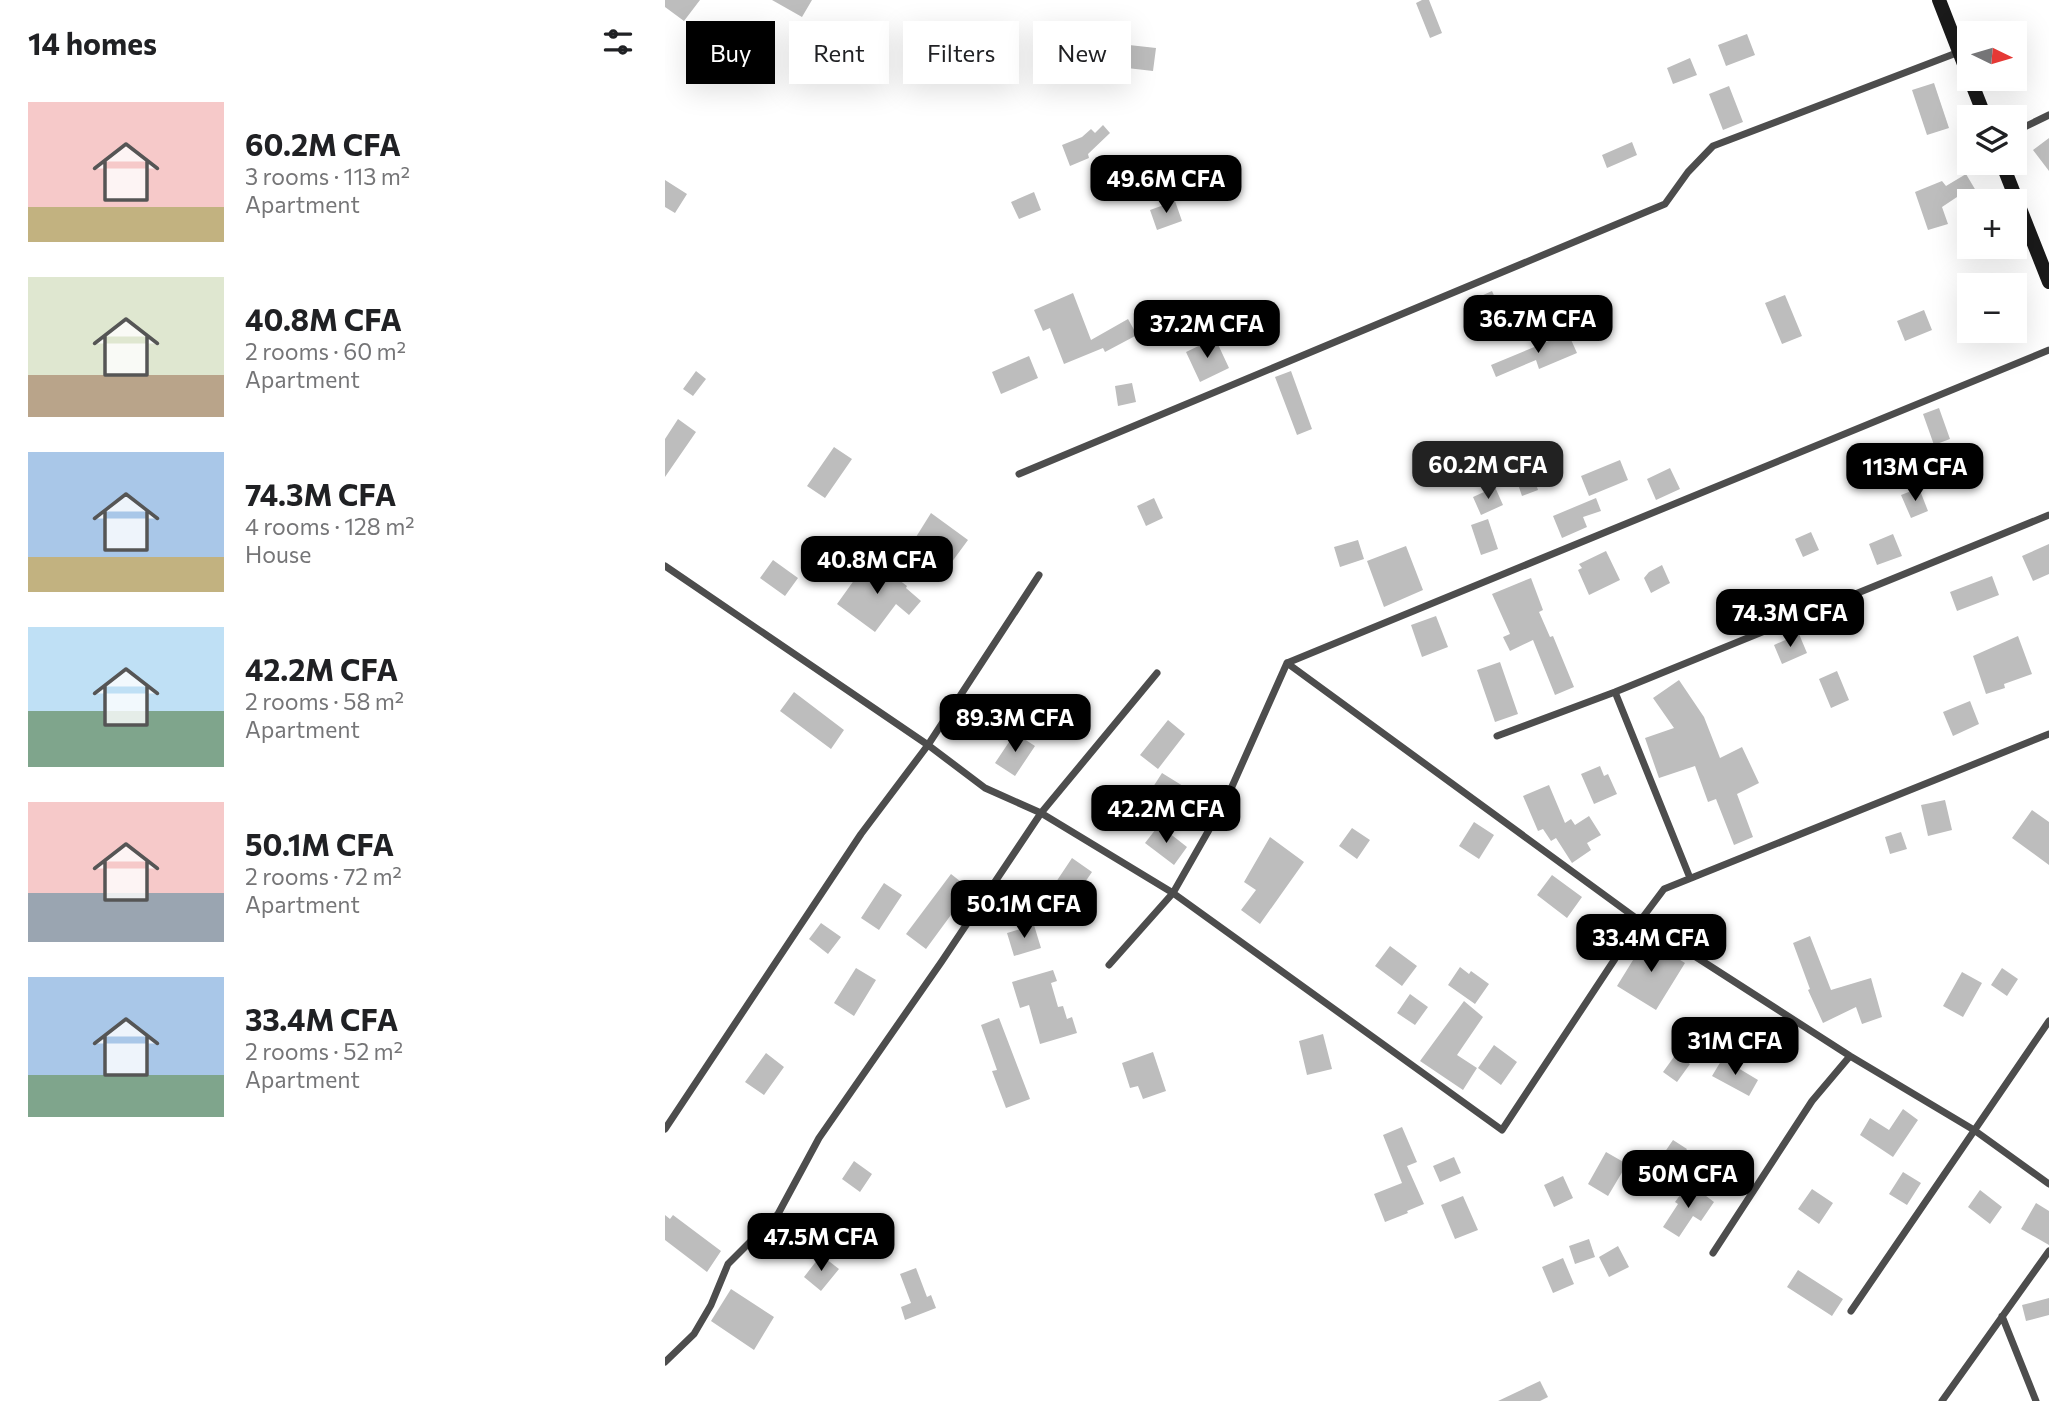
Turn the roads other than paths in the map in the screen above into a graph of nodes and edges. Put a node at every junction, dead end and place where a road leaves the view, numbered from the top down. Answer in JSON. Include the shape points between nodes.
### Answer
{"nodes":[{"id":1,"x":1939,"y":0,"type":"edge"},
{"id":2,"x":1957,"y":47,"type":"edge"},
{"id":3,"x":1957,"y":53,"type":"edge"},
{"id":4,"x":2049,"y":115,"type":"edge"},
{"id":5,"x":2027,"y":126,"type":"edge"},
{"id":6,"x":2007,"y":175,"type":"edge"},
{"id":7,"x":2049,"y":282,"type":"edge"},
{"id":8,"x":2049,"y":350,"type":"edge"},
{"id":9,"x":1019,"y":474,"type":"dead end"},
{"id":10,"x":2049,"y":515,"type":"edge"},
{"id":11,"x":665,"y":566,"type":"edge"},
{"id":12,"x":1039,"y":575,"type":"dead end"},
{"id":13,"x":1287,"y":663,"type":"junction"},
{"id":14,"x":1157,"y":673,"type":"dead end"},
{"id":15,"x":1615,"y":692,"type":"junction"},
{"id":16,"x":2049,"y":734,"type":"edge"},
{"id":17,"x":1497,"y":736,"type":"dead end"},
{"id":18,"x":927,"y":745,"type":"junction"},
{"id":19,"x":1041,"y":813,"type":"junction"},
{"id":20,"x":1690,"y":878,"type":"junction"},
{"id":21,"x":1173,"y":893,"type":"junction"},
{"id":22,"x":1640,"y":921,"type":"junction"},
{"id":23,"x":1109,"y":965,"type":"dead end"},
{"id":24,"x":2049,"y":1021,"type":"edge"},
{"id":25,"x":1850,"y":1056,"type":"junction"},
{"id":26,"x":665,"y":1129,"type":"edge"},
{"id":27,"x":1974,"y":1130,"type":"junction"},
{"id":28,"x":2049,"y":1184,"type":"edge"},
{"id":29,"x":2049,"y":1251,"type":"edge"},
{"id":30,"x":1713,"y":1254,"type":"dead end"},
{"id":31,"x":1851,"y":1311,"type":"dead end"},
{"id":32,"x":2002,"y":1316,"type":"junction"},
{"id":33,"x":665,"y":1362,"type":"edge"},
{"id":34,"x":1942,"y":1401,"type":"edge"},
{"id":35,"x":2036,"y":1401,"type":"edge"}],
"edges":[{"from":1,"to":2,"type":"street"},
{"from":3,"to":9,"type":"street","via":[[1713,146],[1665,204]]},
{"from":4,"to":5,"type":"street"},
{"from":6,"to":7,"type":"street"},
{"from":8,"to":13,"type":"street"},
{"from":10,"to":15,"type":"street"},
{"from":11,"to":18,"type":"street"},
{"from":12,"to":18,"type":"street"},
{"from":13,"to":21,"type":"street","via":[[1226,800]]},
{"from":13,"to":22,"type":"street"},
{"from":14,"to":19,"type":"street"},
{"from":15,"to":17,"type":"street"},
{"from":15,"to":20,"type":"street"},
{"from":16,"to":20,"type":"street"},
{"from":18,"to":19,"type":"street","via":[[985,788]]},
{"from":18,"to":26,"type":"street","via":[[861,834]]},
{"from":19,"to":21,"type":"street"},
{"from":19,"to":33,"type":"street","via":[[819,1138],[778,1214],[728,1265],[694,1334]]},
{"from":20,"to":22,"type":"street","via":[[1664,888]]},
{"from":21,"to":22,"type":"street","via":[[1502,1130]]},
{"from":21,"to":23,"type":"street"},
{"from":22,"to":25,"type":"street"},
{"from":24,"to":27,"type":"street"},
{"from":25,"to":27,"type":"street"},
{"from":25,"to":30,"type":"street","via":[[1812,1101]]},
{"from":27,"to":28,"type":"street"},
{"from":27,"to":31,"type":"street"},
{"from":29,"to":32,"type":"street"},
{"from":32,"to":34,"type":"street"},
{"from":32,"to":35,"type":"street"}]}
